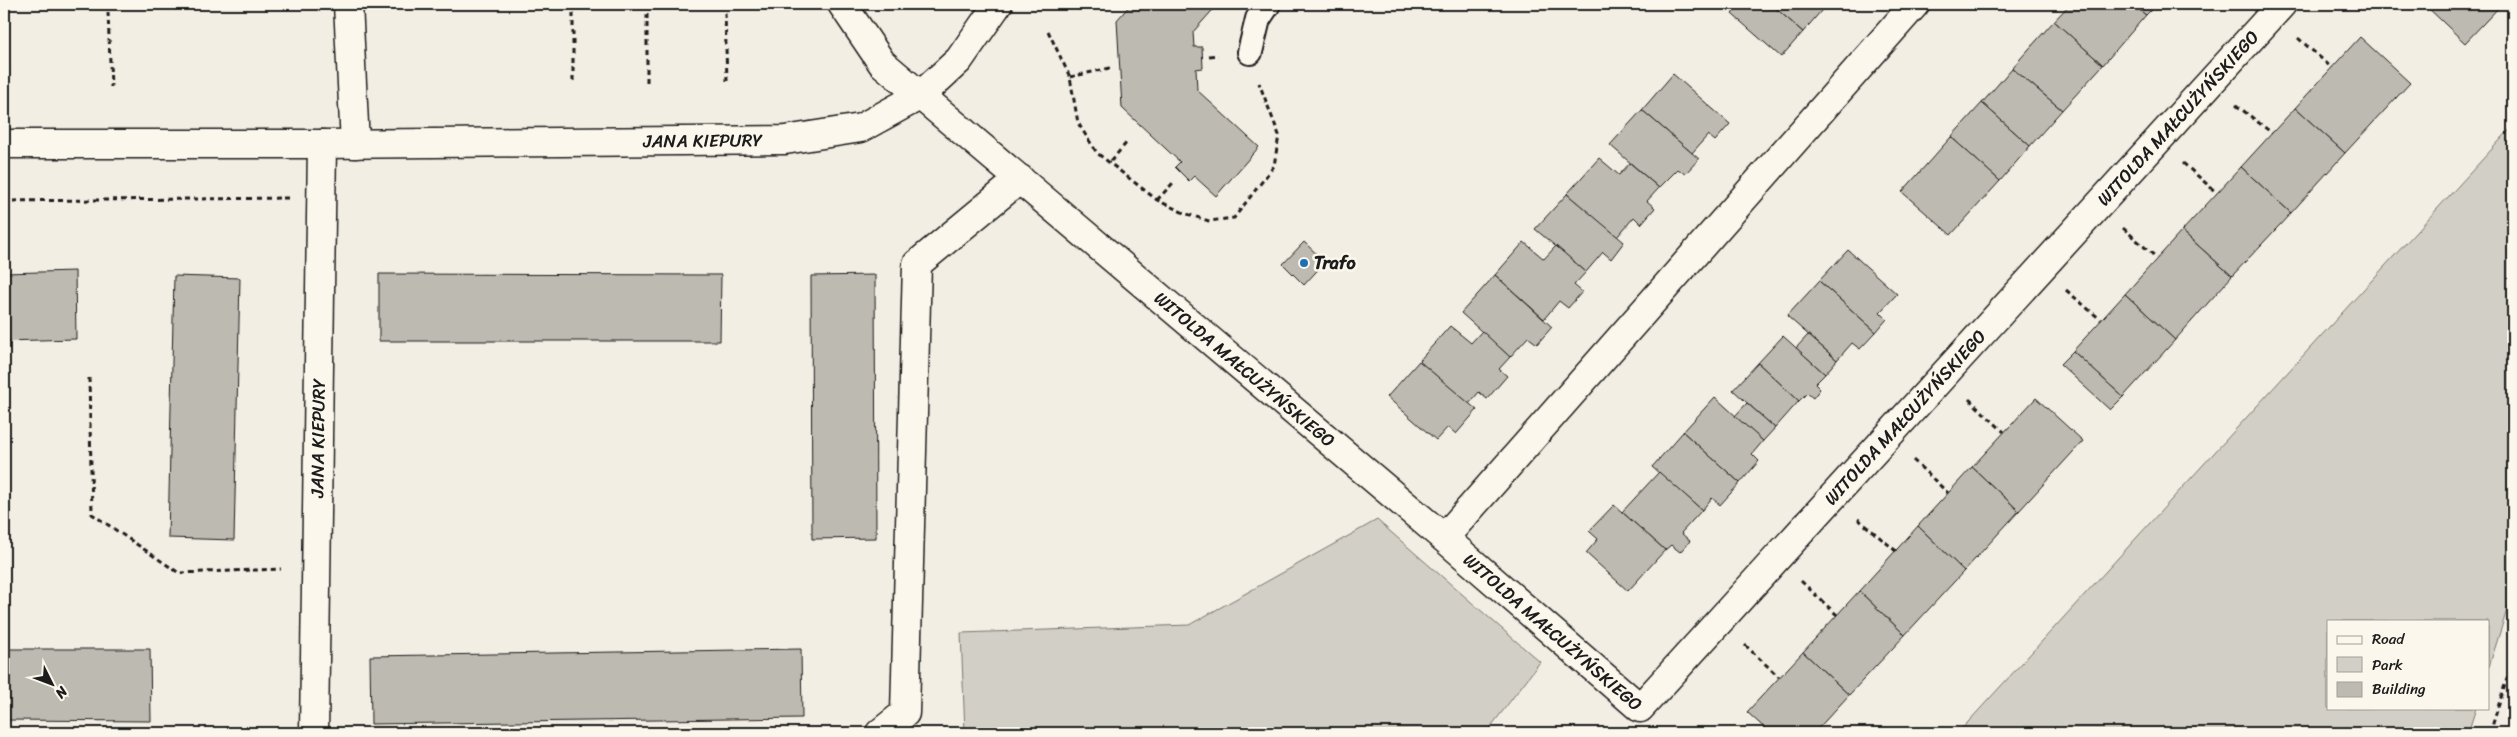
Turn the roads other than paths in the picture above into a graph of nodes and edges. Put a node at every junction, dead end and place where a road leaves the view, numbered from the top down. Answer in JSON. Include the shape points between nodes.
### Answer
{"nodes":[{"id":1,"x":348,"y":4,"type":"edge"},
{"id":2,"x":842,"y":4,"type":"edge"},
{"id":3,"x":998,"y":4,"type":"edge"},
{"id":4,"x":1268,"y":4,"type":"edge"},
{"id":5,"x":1915,"y":4,"type":"edge"},
{"id":6,"x":2282,"y":4,"type":"edge"},
{"id":7,"x":1250,"y":52,"type":"road end"},
{"id":8,"x":921,"y":95,"type":"junction"},
{"id":9,"x":4,"y":144,"type":"edge"},
{"id":10,"x":322,"y":144,"type":"junction"},
{"id":11,"x":355,"y":144,"type":"junction"},
{"id":12,"x":1020,"y":179,"type":"junction"},
{"id":13,"x":1444,"y":538,"type":"junction"},
{"id":14,"x":314,"y":720,"type":"edge"},
{"id":15,"x":880,"y":733,"type":"edge"}],
"edges":[{"from":1,"to":11,"type":"street"},
{"from":2,"to":8,"type":"street","name":"WITOLDA MAŁCUŻYŃSKIEGO","via":[[882,63]]},
{"from":3,"to":8,"type":"street","name":"JANA KIEPURY","via":[[959,60]]},
{"from":4,"to":7,"type":"lane","via":[[1258,19]]},
{"from":5,"to":13,"type":"street"},
{"from":6,"to":13,"type":"street","name":"WITOLDA MAŁCUŻYŃSKIEGO","via":[[1640,708]]},
{"from":8,"to":11,"type":"street","name":"JANA KIEPURY","via":[[861,128],[786,140]]},
{"from":8,"to":12,"type":"street","name":"WITOLDA MAŁCUŻYŃSKIEGO"},
{"from":9,"to":10,"type":"street","name":"JANA KIEPURY"},
{"from":10,"to":11,"type":"street","name":"JANA KIEPURY"},
{"from":10,"to":14,"type":"street","name":"JANA KIEPURY"},
{"from":12,"to":13,"type":"street","name":"WITOLDA MAŁCUŻYŃSKIEGO"},
{"from":12,"to":15,"type":"street","via":[[917,264],[905,713]]}]}
